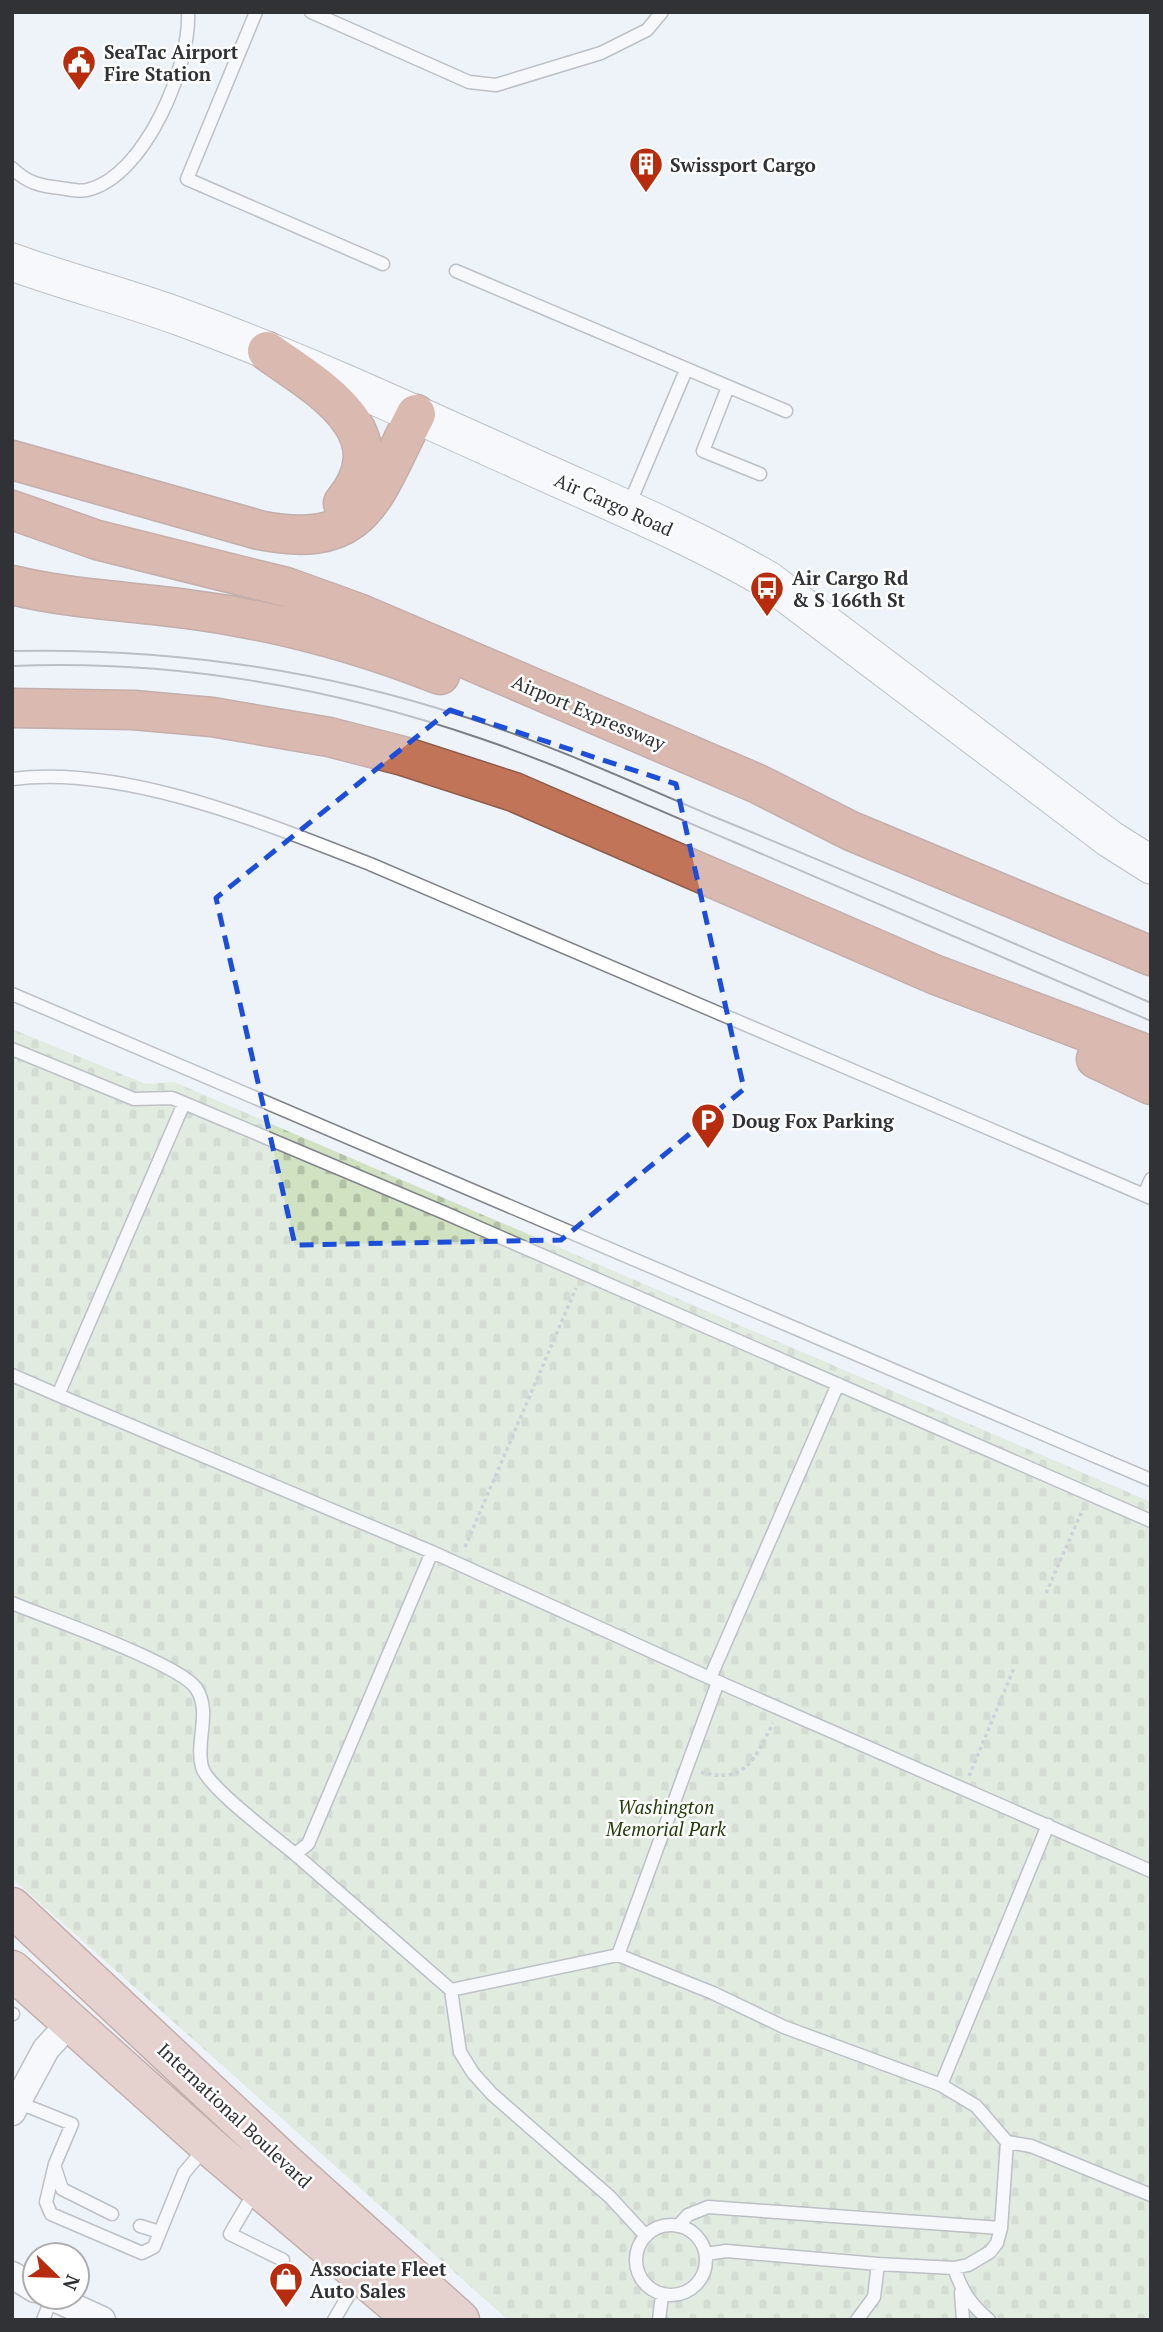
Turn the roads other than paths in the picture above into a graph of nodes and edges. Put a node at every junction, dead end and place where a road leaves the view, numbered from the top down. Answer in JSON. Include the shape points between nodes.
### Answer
{"nodes":[{"id":1,"x":188,"y":12,"type":"edge"},
{"id":2,"x":256,"y":12,"type":"edge"},
{"id":3,"x":311,"y":12,"type":"edge"},
{"id":4,"x":662,"y":12,"type":"edge"},
{"id":5,"x":12,"y":168,"type":"edge"},
{"id":6,"x":12,"y":262,"type":"edge"},
{"id":7,"x":383,"y":264,"type":"dead end"},
{"id":8,"x":456,"y":271,"type":"dead end"},
{"id":9,"x":12,"y":282,"type":"edge"},
{"id":10,"x":79,"y":287,"type":"junction"},
{"id":11,"x":267,"y":351,"type":"junction"},
{"id":12,"x":686,"y":370,"type":"junction"},
{"id":13,"x":728,"y":387,"type":"junction"},
{"id":14,"x":786,"y":411,"type":"dead end"},
{"id":15,"x":416,"y":414,"type":"junction"},
{"id":16,"x":12,"y":460,"type":"edge"},
{"id":17,"x":760,"y":474,"type":"dead end"},
{"id":18,"x":12,"y":510,"type":"edge"},
{"id":19,"x":627,"y":510,"type":"junction"},
{"id":20,"x":192,"y":511,"type":"junction"},
{"id":21,"x":12,"y":585,"type":"edge"},
{"id":22,"x":12,"y":599,"type":"edge"},
{"id":23,"x":142,"y":603,"type":"junction"},
{"id":24,"x":12,"y":708,"type":"edge"},
{"id":25,"x":12,"y":779,"type":"edge"},
{"id":26,"x":850,"y":831,"type":"junction"},
{"id":27,"x":1151,"y":865,"type":"edge"},
{"id":28,"x":1151,"y":956,"type":"edge"},
{"id":29,"x":936,"y":975,"type":"junction"},
{"id":30,"x":12,"y":994,"type":"edge"},
{"id":31,"x":12,"y":1049,"type":"edge"},
{"id":32,"x":1151,"y":1056,"type":"edge"},
{"id":33,"x":1151,"y":1085,"type":"edge"},
{"id":34,"x":184,"y":1103,"type":"junction"},
{"id":35,"x":1151,"y":1179,"type":"edge"},
{"id":36,"x":1147,"y":1196,"type":"edge"},
{"id":37,"x":12,"y":1375,"type":"edge"},
{"id":38,"x":838,"y":1384,"type":"junction"},
{"id":39,"x":58,"y":1395,"type":"junction"},
{"id":40,"x":1151,"y":1480,"type":"edge"},
{"id":41,"x":1151,"y":1521,"type":"edge"},
{"id":42,"x":432,"y":1552,"type":"junction"},
{"id":43,"x":12,"y":1603,"type":"edge"},
{"id":44,"x":714,"y":1680,"type":"junction"},
{"id":45,"x":1048,"y":1825,"type":"junction"},
{"id":46,"x":295,"y":1854,"type":"junction"},
{"id":47,"x":1151,"y":1871,"type":"edge"},
{"id":48,"x":12,"y":1907,"type":"edge"},
{"id":49,"x":618,"y":1955,"type":"junction"},
{"id":50,"x":12,"y":1970,"type":"edge"},
{"id":51,"x":452,"y":1990,"type":"junction"},
{"id":52,"x":71,"y":2022,"type":"junction"},
{"id":53,"x":169,"y":2053,"type":"junction"},
{"id":54,"x":941,"y":2085,"type":"junction"},
{"id":55,"x":14,"y":2107,"type":"edge"},
{"id":56,"x":1007,"y":2142,"type":"junction"},
{"id":57,"x":208,"y":2145,"type":"junction"},
{"id":58,"x":55,"y":2164,"type":"junction"},
{"id":59,"x":258,"y":2188,"type":"junction"},
{"id":60,"x":1151,"y":2195,"type":"edge"},
{"id":61,"x":112,"y":2214,"type":"dead end"},
{"id":62,"x":140,"y":2226,"type":"dead end"},
{"id":63,"x":678,"y":2226,"type":"junction"},
{"id":64,"x":1001,"y":2228,"type":"junction"},
{"id":65,"x":160,"y":2232,"type":"junction"},
{"id":66,"x":646,"y":2236,"type":"junction"},
{"id":67,"x":706,"y":2254,"type":"junction"},
{"id":68,"x":284,"y":2260,"type":"dead end"},
{"id":69,"x":878,"y":2264,"type":"junction"},
{"id":70,"x":954,"y":2268,"type":"junction"},
{"id":71,"x":363,"y":2273,"type":"junction"},
{"id":72,"x":961,"y":2290,"type":"junction"},
{"id":73,"x":662,"y":2295,"type":"junction"},
{"id":74,"x":82,"y":2311,"type":"edge"},
{"id":75,"x":404,"y":2316,"type":"edge"},
{"id":76,"x":102,"y":2320,"type":"edge"},
{"id":77,"x":334,"y":2320,"type":"edge"},
{"id":78,"x":460,"y":2320,"type":"edge"},
{"id":79,"x":659,"y":2320,"type":"edge"},
{"id":80,"x":857,"y":2320,"type":"edge"},
{"id":81,"x":963,"y":2320,"type":"edge"},
{"id":82,"x":989,"y":2320,"type":"edge"}],
"edges":[{"from":1,"to":5,"type":"lane","via":[[189,34],[158,123],[120,173],[86,190],[37,186]]},
{"from":2,"to":7,"type":"lane","via":[[187,178]]},
{"from":3,"to":4,"type":"lane","via":[[469,82],[496,85],[601,53],[647,30]]},
{"from":6,"to":10,"type":"street","name":"Air Cargo Road"},
{"from":8,"to":12,"type":"lane"},
{"from":9,"to":10,"type":"street"},
{"from":10,"to":11,"type":"street","name":"Air Cargo Road","via":[[182,317]]},
{"from":11,"to":15,"type":"street","name":"Air Cargo Road"},
{"from":11,"to":20,"type":"highway","via":[[338,401],[353,421],[362,457],[356,483],[334,511],[311,521]]},
{"from":12,"to":13,"type":"lane"},
{"from":12,"to":19,"type":"lane"},
{"from":13,"to":14,"type":"lane"},
{"from":13,"to":17,"type":"lane","via":[[704,452]]},
{"from":15,"to":19,"type":"street","name":"Air Cargo Road"},
{"from":15,"to":20,"type":"highway","via":[[365,507],[336,531],[290,536]]},
{"from":16,"to":20,"type":"highway"},
{"from":18,"to":26,"type":"highway","name":"Airport Expressway","via":[[97,540],[274,583],[361,614],[758,784]]},
{"from":19,"to":27,"type":"street","name":"Air Cargo Road","via":[[718,551],[768,580],[1110,839]]},
{"from":21,"to":23,"type":"highway"},
{"from":22,"to":23,"type":"highway"},
{"from":23,"to":26,"type":"highway","via":[[268,622],[365,648],[447,677],[750,805]]},
{"from":24,"to":29,"type":"highway","via":[[212,717],[290,729],[403,756],[513,792]]},
{"from":25,"to":36,"type":"lane","via":[[118,784],[276,827],[370,863]]},
{"from":26,"to":28,"type":"highway","name":"Airport Expressway"},
{"from":29,"to":32,"type":"highway"},
{"from":29,"to":33,"type":"highway"},
{"from":30,"to":40,"type":"lane"},
{"from":31,"to":34,"type":"lane","via":[[134,1099]]},
{"from":34,"to":38,"type":"lane"},
{"from":34,"to":39,"type":"lane"},
{"from":35,"to":36,"type":"lane"},
{"from":37,"to":39,"type":"lane"},
{"from":38,"to":41,"type":"lane"},
{"from":38,"to":44,"type":"lane"},
{"from":39,"to":42,"type":"lane"},
{"from":42,"to":44,"type":"lane"},
{"from":42,"to":46,"type":"lane","via":[[307,1844]]},
{"from":43,"to":46,"type":"lane","via":[[165,1666],[194,1686],[204,1715],[202,1770]]},
{"from":44,"to":45,"type":"lane"},
{"from":44,"to":49,"type":"lane"},
{"from":45,"to":47,"type":"lane"},
{"from":45,"to":54,"type":"lane"},
{"from":46,"to":51,"type":"lane"},
{"from":48,"to":53,"type":"main road","name":"International Boulevard"},
{"from":49,"to":51,"type":"lane"},
{"from":49,"to":54,"type":"lane","via":[[784,2027]]},
{"from":50,"to":52,"type":"main road","name":"International Boulevard"},
{"from":51,"to":66,"type":"lane","via":[[460,2052],[473,2073],[610,2197]]},
{"from":52,"to":53,"type":"main road","via":[[105,2022]]},
{"from":52,"to":55,"type":"street","via":[[46,2049]]},
{"from":52,"to":57,"type":"main road","name":"International Boulevard"},
{"from":53,"to":78,"type":"main road","name":"International Boulevard"},
{"from":54,"to":56,"type":"lane","via":[[976,2106]]},
{"from":55,"to":58,"type":"lane","via":[[72,2124]]},
{"from":56,"to":60,"type":"lane","via":[[1031,2146]]},
{"from":56,"to":64,"type":"lane"},
{"from":57,"to":59,"type":"main road","name":"International Boulevard"},
{"from":57,"to":65,"type":"lane","via":[[184,2173]]},
{"from":58,"to":61,"type":"lane","via":[[62,2189]]},
{"from":58,"to":65,"type":"lane","via":[[46,2202],[51,2214],[142,2253],[154,2247]]},
{"from":59,"to":68,"type":"lane","via":[[230,2234]]},
{"from":59,"to":71,"type":"main road","name":"International Boulevard"},
{"from":62,"to":65,"type":"lane"},
{"from":63,"to":64,"type":"lane","via":[[688,2215],[708,2207]]},
{"from":63,"to":66,"type":"lane","via":[[659,2227]]},
{"from":63,"to":67,"type":"lane","via":[[694,2233]]},
{"from":64,"to":70,"type":"lane","via":[[990,2252]]},
{"from":66,"to":73,"type":"lane","via":[[637,2250],[638,2273]]},
{"from":67,"to":69,"type":"lane","via":[[726,2251]]},
{"from":67,"to":73,"type":"lane","via":[[706,2266],[695,2287]]},
{"from":69,"to":70,"type":"lane"},
{"from":69,"to":80,"type":"lane","via":[[874,2297]]},
{"from":70,"to":72,"type":"lane"},
{"from":71,"to":75,"type":"main road","name":"International Boulevard"},
{"from":71,"to":77,"type":"lane"},
{"from":72,"to":81,"type":"lane"},
{"from":72,"to":82,"type":"lane"},
{"from":73,"to":79,"type":"lane"},
{"from":74,"to":76,"type":"street"}]}
